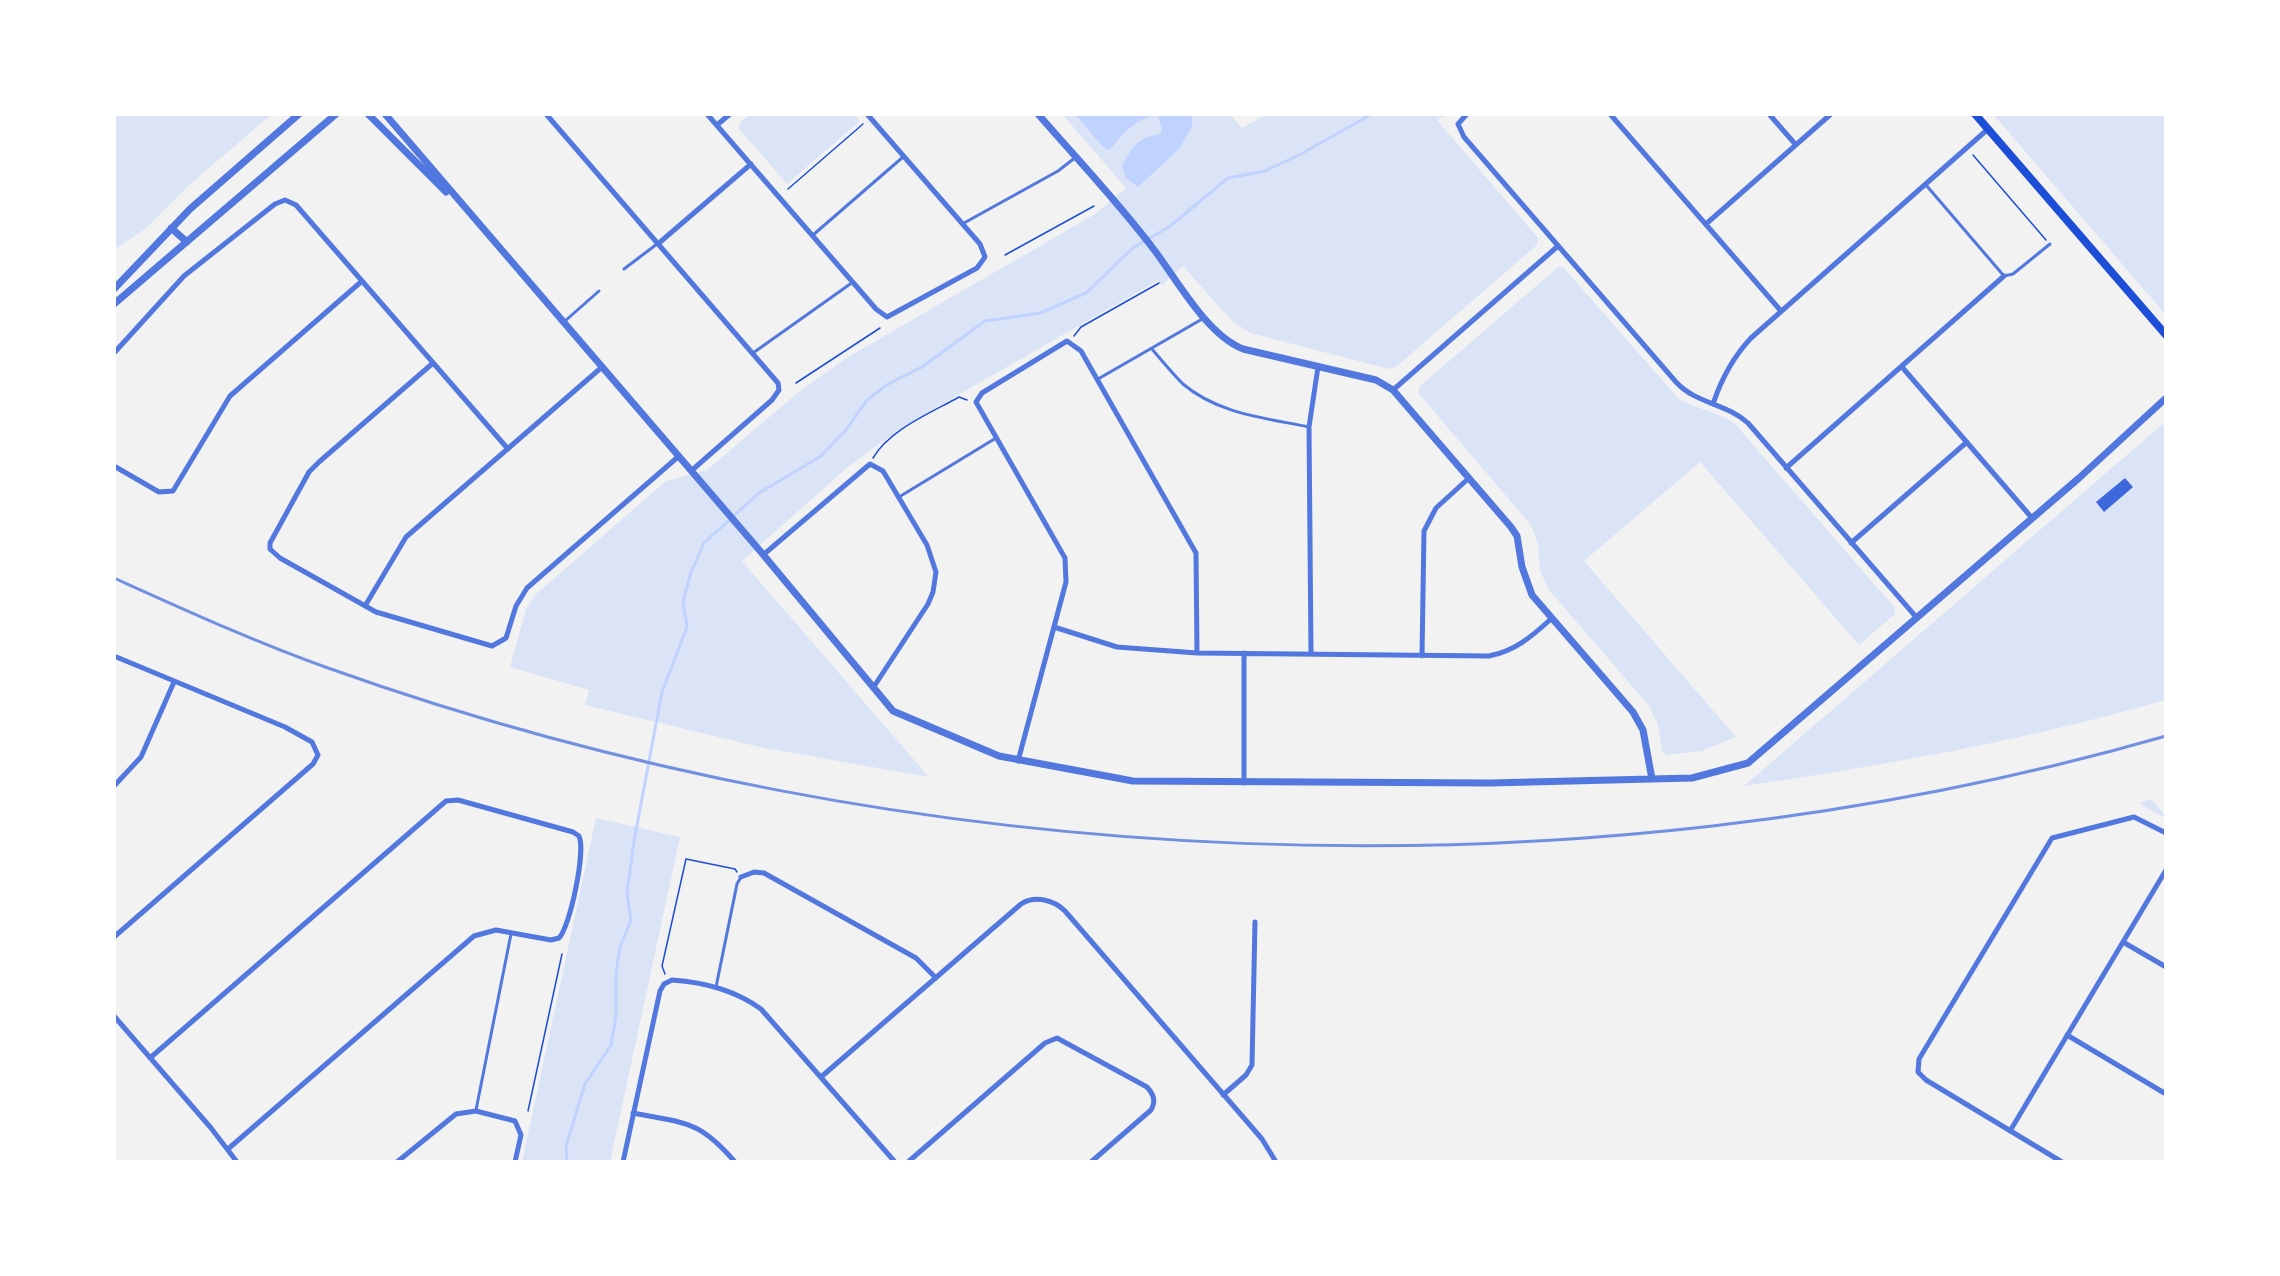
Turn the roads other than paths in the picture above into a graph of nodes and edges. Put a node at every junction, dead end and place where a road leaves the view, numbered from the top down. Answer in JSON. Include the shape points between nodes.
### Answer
{"nodes":[{"id":1,"x":299,"y":114,"type":"edge"},
{"id":2,"x":336,"y":114,"type":"edge"},
{"id":3,"x":368,"y":114,"type":"edge"},
{"id":4,"x":385,"y":114,"type":"edge"},
{"id":5,"x":546,"y":114,"type":"edge"},
{"id":6,"x":707,"y":114,"type":"edge"},
{"id":7,"x":730,"y":114,"type":"edge"},
{"id":8,"x":867,"y":114,"type":"edge"},
{"id":9,"x":1038,"y":114,"type":"edge"},
{"id":10,"x":1467,"y":114,"type":"edge"},
{"id":11,"x":1610,"y":114,"type":"edge"},
{"id":12,"x":1769,"y":114,"type":"edge"},
{"id":13,"x":1831,"y":114,"type":"edge"},
{"id":14,"x":1975,"y":114,"type":"edge"},
{"id":15,"x":717,"y":125,"type":"junction"},
{"id":16,"x":1988,"y":129,"type":"junction"},
{"id":17,"x":1796,"y":145,"type":"junction"},
{"id":18,"x":903,"y":157,"type":"junction"},
{"id":19,"x":1076,"y":157,"type":"junction"},
{"id":20,"x":751,"y":164,"type":"junction"},
{"id":21,"x":1925,"y":184,"type":"junction"},
{"id":22,"x":472,"y":216,"type":"junction"},
{"id":23,"x":962,"y":224,"type":"junction"},
{"id":24,"x":1706,"y":224,"type":"junction"},
{"id":25,"x":171,"y":228,"type":"junction"},
{"id":26,"x":813,"y":235,"type":"junction"},
{"id":27,"x":187,"y":242,"type":"junction"},
{"id":28,"x":658,"y":243,"type":"junction"},
{"id":29,"x":2050,"y":244,"type":"road end"},
{"id":30,"x":1558,"y":246,"type":"junction"},
{"id":31,"x":624,"y":269,"type":"dead end"},
{"id":32,"x":2004,"y":276,"type":"junction"},
{"id":33,"x":362,"y":281,"type":"junction"},
{"id":34,"x":853,"y":282,"type":"junction"},
{"id":35,"x":114,"y":289,"type":"edge"},
{"id":36,"x":600,"y":291,"type":"dead end"},
{"id":37,"x":114,"y":304,"type":"edge"},
{"id":38,"x":1781,"y":311,"type":"junction"},
{"id":39,"x":1206,"y":317,"type":"junction"},
{"id":40,"x":563,"y":322,"type":"junction"},
{"id":41,"x":2166,"y":335,"type":"edge"},
{"id":42,"x":1152,"y":349,"type":"junction"},
{"id":43,"x":114,"y":353,"type":"edge"},
{"id":44,"x":753,"y":353,"type":"junction"},
{"id":45,"x":433,"y":363,"type":"junction"},
{"id":46,"x":1318,"y":367,"type":"junction"},
{"id":47,"x":1902,"y":367,"type":"junction"},
{"id":48,"x":602,"y":368,"type":"junction"},
{"id":49,"x":1097,"y":379,"type":"junction"},
{"id":50,"x":1393,"y":390,"type":"junction"},
{"id":51,"x":2166,"y":398,"type":"edge"},
{"id":52,"x":1713,"y":404,"type":"junction"},
{"id":53,"x":1309,"y":427,"type":"junction"},
{"id":54,"x":996,"y":438,"type":"junction"},
{"id":55,"x":1967,"y":442,"type":"junction"},
{"id":56,"x":508,"y":449,"type":"junction"},
{"id":57,"x":679,"y":456,"type":"junction"},
{"id":58,"x":114,"y":466,"type":"edge"},
{"id":59,"x":1786,"y":468,"type":"junction"},
{"id":60,"x":691,"y":471,"type":"junction"},
{"id":61,"x":1469,"y":478,"type":"junction"},
{"id":62,"x":898,"y":497,"type":"junction"},
{"id":63,"x":2032,"y":518,"type":"junction"},
{"id":64,"x":1851,"y":543,"type":"junction"},
{"id":65,"x":762,"y":554,"type":"junction"},
{"id":66,"x":365,"y":606,"type":"junction"},
{"id":67,"x":1917,"y":618,"type":"junction"},
{"id":68,"x":1551,"y":619,"type":"junction"},
{"id":69,"x":1054,"y":627,"type":"junction"},
{"id":70,"x":1197,"y":653,"type":"junction"},
{"id":71,"x":1244,"y":653,"type":"junction"},
{"id":72,"x":1311,"y":653,"type":"junction"},
{"id":73,"x":114,"y":656,"type":"edge"},
{"id":74,"x":1422,"y":656,"type":"junction"},
{"id":75,"x":174,"y":682,"type":"junction"},
{"id":76,"x":873,"y":688,"type":"junction"},
{"id":77,"x":1018,"y":761,"type":"junction"},
{"id":78,"x":1652,"y":779,"type":"junction"},
{"id":79,"x":1244,"y":783,"type":"junction"},
{"id":80,"x":114,"y":786,"type":"edge"},
{"id":81,"x":2166,"y":833,"type":"edge"},
{"id":82,"x":2166,"y":870,"type":"edge"},
{"id":83,"x":741,"y":878,"type":"joint"},
{"id":84,"x":1255,"y":922,"type":"dead end"},
{"id":85,"x":512,"y":932,"type":"junction"},
{"id":86,"x":114,"y":937,"type":"edge"},
{"id":87,"x":2123,"y":942,"type":"junction"},
{"id":88,"x":2166,"y":967,"type":"edge"},
{"id":89,"x":936,"y":978,"type":"junction"},
{"id":90,"x":715,"y":988,"type":"junction"},
{"id":91,"x":114,"y":1016,"type":"edge"},
{"id":92,"x":2067,"y":1035,"type":"junction"},
{"id":93,"x":150,"y":1058,"type":"junction"},
{"id":94,"x":821,"y":1077,"type":"junction"},
{"id":95,"x":2166,"y":1094,"type":"edge"},
{"id":96,"x":1224,"y":1095,"type":"junction"},
{"id":97,"x":476,"y":1111,"type":"junction"},
{"id":98,"x":633,"y":1113,"type":"junction"},
{"id":99,"x":2010,"y":1131,"type":"junction"},
{"id":100,"x":228,"y":1149,"type":"junction"},
{"id":101,"x":237,"y":1162,"type":"edge"},
{"id":102,"x":397,"y":1162,"type":"edge"},
{"id":103,"x":515,"y":1162,"type":"edge"},
{"id":104,"x":622,"y":1162,"type":"edge"},
{"id":105,"x":735,"y":1162,"type":"edge"},
{"id":106,"x":895,"y":1162,"type":"edge"},
{"id":107,"x":908,"y":1162,"type":"edge"},
{"id":108,"x":1091,"y":1162,"type":"edge"},
{"id":109,"x":1276,"y":1162,"type":"edge"},
{"id":110,"x":2062,"y":1162,"type":"edge"}],
"edges":[{"from":1,"to":25,"type":"street"},
{"from":2,"to":27,"type":"street"},
{"from":3,"to":22,"type":"street"},
{"from":4,"to":22,"type":"street"},
{"from":5,"to":28,"type":"street"},
{"from":6,"to":15,"type":"street"},
{"from":7,"to":15,"type":"street"},
{"from":8,"to":18,"type":"street"},
{"from":9,"to":19,"type":"street"},
{"from":10,"to":30,"type":"street","via":[[1458,124],[1464,137]]},
{"from":11,"to":24,"type":"street"},
{"from":12,"to":17,"type":"street"},
{"from":13,"to":17,"type":"street"},
{"from":14,"to":16,"type":"main road"},
{"from":15,"to":20,"type":"street"},
{"from":16,"to":21,"type":"street"},
{"from":16,"to":41,"type":"main road"},
{"from":17,"to":24,"type":"street"},
{"from":18,"to":23,"type":"street"},
{"from":18,"to":26,"type":"lane"},
{"from":19,"to":23,"type":"lane"},
{"from":19,"to":39,"type":"street"},
{"from":20,"to":26,"type":"street"},
{"from":20,"to":28,"type":"street"},
{"from":21,"to":32,"type":"lane"},
{"from":21,"to":38,"type":"street"},
{"from":22,"to":40,"type":"street"},
{"from":23,"to":34,"type":"street","via":[[980,244],[985,257],[977,268],[893,316],[882,315]]},
{"from":24,"to":38,"type":"street"},
{"from":25,"to":27,"type":"street"},
{"from":25,"to":35,"type":"street"},
{"from":26,"to":34,"type":"street"},
{"from":27,"to":37,"type":"street"},
{"from":28,"to":31,"type":"lane"},
{"from":28,"to":44,"type":"street"},
{"from":29,"to":32,"type":"lane","via":[[2013,274]]},
{"from":30,"to":50,"type":"street"},
{"from":30,"to":52,"type":"street","via":[[1683,390]]},
{"from":32,"to":47,"type":"street"},
{"from":33,"to":43,"type":"street","via":[[296,205],[285,200],[184,276]]},
{"from":33,"to":45,"type":"street"},
{"from":33,"to":58,"type":"street","via":[[230,396],[172,491],[159,492]]},
{"from":34,"to":44,"type":"lane"},
{"from":36,"to":40,"type":"lane"},
{"from":38,"to":52,"type":"street","via":[[1741,348]]},
{"from":39,"to":42,"type":"lane"},
{"from":39,"to":46,"type":"street","via":[[1235,346]]},
{"from":40,"to":48,"type":"street"},
{"from":42,"to":49,"type":"lane"},
{"from":42,"to":53,"type":"lane","via":[[1185,385],[1212,403]]},
{"from":44,"to":60,"type":"street","via":[[778,383],[777,395]]},
{"from":45,"to":56,"type":"street"},
{"from":45,"to":66,"type":"street","via":[[309,472],[270,549]]},
{"from":46,"to":50,"type":"street","via":[[1376,380]]},
{"from":46,"to":53,"type":"street"},
{"from":47,"to":55,"type":"street"},
{"from":47,"to":59,"type":"street"},
{"from":48,"to":56,"type":"street"},
{"from":48,"to":57,"type":"street"},
{"from":49,"to":54,"type":"street","via":[[1081,351],[1067,341],[982,393],[976,402]]},
{"from":49,"to":70,"type":"street","via":[[1196,553]]},
{"from":50,"to":61,"type":"street"},
{"from":51,"to":63,"type":"street"},
{"from":52,"to":59,"type":"street","via":[[1738,414]]},
{"from":53,"to":72,"type":"street"},
{"from":54,"to":62,"type":"lane"},
{"from":54,"to":69,"type":"street","via":[[1065,558],[1066,582]]},
{"from":55,"to":63,"type":"street"},
{"from":55,"to":64,"type":"street"},
{"from":56,"to":66,"type":"street","via":[[406,537]]},
{"from":57,"to":60,"type":"street"},
{"from":57,"to":66,"type":"street","via":[[527,588],[516,606],[506,638],[492,646]]},
{"from":59,"to":64,"type":"street"},
{"from":60,"to":65,"type":"street"},
{"from":61,"to":68,"type":"street","via":[[1517,536],[1527,585]]},
{"from":61,"to":74,"type":"street","via":[[1436,508],[1424,531]]},
{"from":62,"to":65,"type":"street","via":[[883,471],[870,464]]},
{"from":62,"to":76,"type":"street","via":[[927,545],[936,572],[928,604]]},
{"from":63,"to":67,"type":"street"},
{"from":64,"to":67,"type":"street"},
{"from":65,"to":76,"type":"street"},
{"from":67,"to":78,"type":"street","via":[[1748,763],[1692,778]]},
{"from":68,"to":74,"type":"street","via":[[1521,645],[1505,652],[1488,656]]},
{"from":68,"to":78,"type":"street","via":[[1633,712],[1643,730]]},
{"from":69,"to":70,"type":"street","via":[[1117,647]]},
{"from":69,"to":77,"type":"street"},
{"from":70,"to":71,"type":"street"},
{"from":71,"to":72,"type":"street"},
{"from":71,"to":79,"type":"street"},
{"from":72,"to":74,"type":"street"},
{"from":73,"to":75,"type":"street"},
{"from":75,"to":80,"type":"street","via":[[141,757]]},
{"from":75,"to":86,"type":"street","via":[[285,726],[312,741],[318,754],[313,764]]},
{"from":76,"to":77,"type":"street","via":[[893,711]]},
{"from":77,"to":79,"type":"street","via":[[1133,781]]},
{"from":78,"to":79,"type":"street"},
{"from":81,"to":99,"type":"street","via":[[2134,817],[2052,838],[1919,1059],[1918,1072],[1926,1080]]},
{"from":82,"to":87,"type":"street"},
{"from":83,"to":89,"type":"street","via":[[754,872],[764,873],[916,958]]},
{"from":83,"to":90,"type":"lane"},
{"from":84,"to":96,"type":"street","via":[[1252,1065],[1246,1076]]},
{"from":85,"to":93,"type":"street","via":[[551,940],[564,933],[582,854],[581,838],[566,830],[450,800],[436,808]]},
{"from":85,"to":97,"type":"lane"},
{"from":85,"to":100,"type":"street","via":[[496,930],[474,936]]},
{"from":87,"to":88,"type":"street"},
{"from":87,"to":92,"type":"street"},
{"from":89,"to":94,"type":"street"},
{"from":89,"to":96,"type":"street","via":[[1025,902],[1057,903]]},
{"from":90,"to":94,"type":"street","via":[[744,998],[761,1010]]},
{"from":90,"to":98,"type":"street","via":[[668,981],[660,991]]},
{"from":91,"to":93,"type":"street"},
{"from":92,"to":95,"type":"street"},
{"from":92,"to":99,"type":"street"},
{"from":93,"to":100,"type":"street"},
{"from":94,"to":106,"type":"street"},
{"from":96,"to":109,"type":"street","via":[[1262,1139]]},
{"from":97,"to":102,"type":"street","via":[[449,1117]]},
{"from":97,"to":103,"type":"street","via":[[518,1124],[521,1135]]},
{"from":98,"to":104,"type":"street"},
{"from":98,"to":105,"type":"street","via":[[698,1128],[712,1136]]},
{"from":99,"to":110,"type":"street"},
{"from":100,"to":101,"type":"street"},
{"from":107,"to":108,"type":"street","via":[[1052,1039],[1062,1040],[1147,1087],[1154,1099],[1150,1110]]}]}
